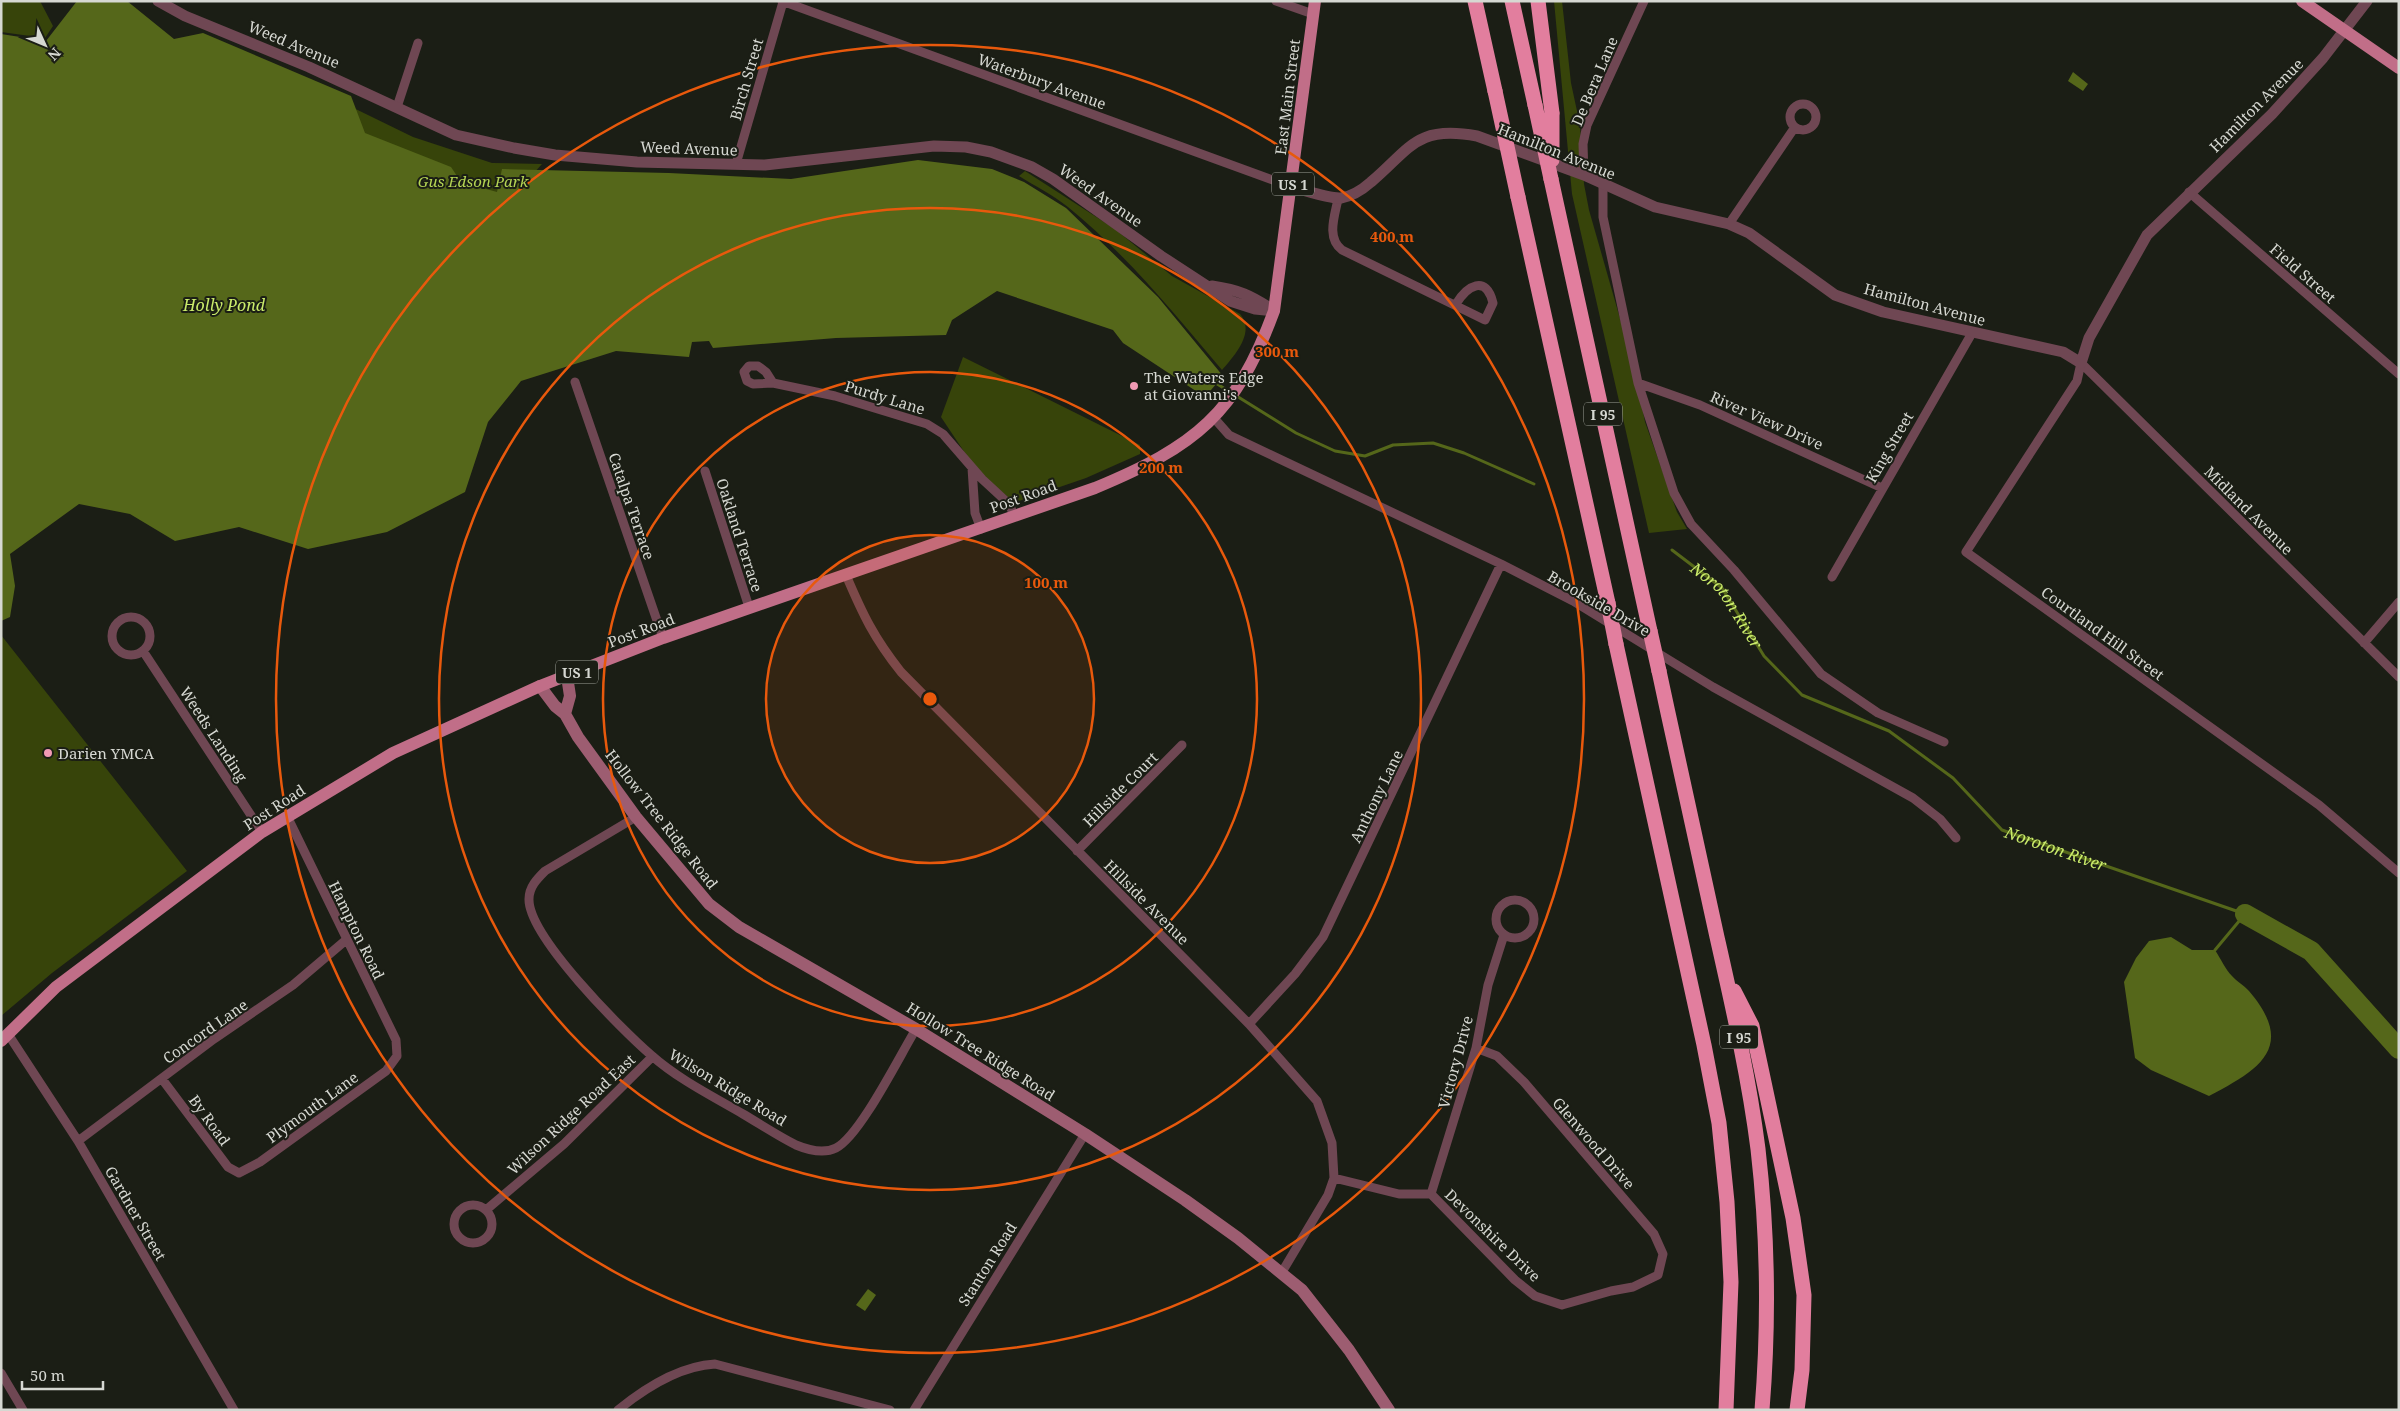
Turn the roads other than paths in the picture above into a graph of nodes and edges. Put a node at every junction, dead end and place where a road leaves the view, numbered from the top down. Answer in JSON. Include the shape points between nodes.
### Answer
{"nodes":[{"id":1,"x":158,"y":1,"type":"edge"},
{"id":2,"x":1276,"y":1,"type":"edge"},
{"id":3,"x":1475,"y":1,"type":"edge"},
{"id":4,"x":1512,"y":1,"type":"edge"},
{"id":5,"x":1538,"y":1,"type":"edge"},
{"id":6,"x":1644,"y":1,"type":"edge"},
{"id":7,"x":2302,"y":1,"type":"edge"},
{"id":8,"x":2367,"y":1,"type":"edge"},
{"id":9,"x":782,"y":2,"type":"edge"},
{"id":10,"x":1314,"y":8,"type":"edge"},
{"id":11,"x":2345,"y":31,"type":"junction"},
{"id":12,"x":418,"y":43,"type":"dead end"},
{"id":13,"x":2399,"y":68,"type":"edge"},
{"id":14,"x":397,"y":107,"type":"junction"},
{"id":15,"x":1795,"y":127,"type":"dead end"},
{"id":16,"x":736,"y":164,"type":"junction"},
{"id":17,"x":1584,"y":175,"type":"junction"},
{"id":18,"x":1551,"y":179,"type":"junction"},
{"id":19,"x":1603,"y":186,"type":"junction"},
{"id":20,"x":1292,"y":187,"type":"junction"},
{"id":21,"x":2189,"y":192,"type":"junction"},
{"id":22,"x":1338,"y":198,"type":"junction"},
{"id":23,"x":1730,"y":224,"type":"junction"},
{"id":24,"x":1456,"y":304,"type":"dead end"},
{"id":25,"x":1274,"y":310,"type":"junction"},
{"id":26,"x":1972,"y":333,"type":"junction"},
{"id":27,"x":2081,"y":363,"type":"junction"},
{"id":28,"x":2399,"y":374,"type":"edge"},
{"id":29,"x":575,"y":382,"type":"dead end"},
{"id":30,"x":773,"y":383,"type":"dead end"},
{"id":31,"x":1638,"y":383,"type":"junction"},
{"id":32,"x":1216,"y":415,"type":"junction"},
{"id":33,"x":972,"y":468,"type":"junction"},
{"id":34,"x":706,"y":471,"type":"dead end"},
{"id":35,"x":1882,"y":488,"type":"junction"},
{"id":36,"x":1016,"y":516,"type":"junction"},
{"id":37,"x":981,"y":529,"type":"junction"},
{"id":38,"x":1501,"y":564,"type":"junction"},
{"id":39,"x":846,"y":575,"type":"junction"},
{"id":40,"x":1832,"y":577,"type":"dead end"},
{"id":41,"x":2399,"y":602,"type":"edge"},
{"id":42,"x":749,"y":607,"type":"junction"},
{"id":43,"x":663,"y":638,"type":"junction"},
{"id":44,"x":2364,"y":643,"type":"junction"},
{"id":45,"x":143,"y":652,"type":"junction"},
{"id":46,"x":567,"y":676,"type":"junction"},
{"id":47,"x":2399,"y":677,"type":"edge"},
{"id":48,"x":540,"y":686,"type":"junction"},
{"id":49,"x":565,"y":714,"type":"junction"},
{"id":50,"x":1944,"y":742,"type":"dead end"},
{"id":51,"x":1182,"y":745,"type":"dead end"},
{"id":52,"x":287,"y":816,"type":"junction"},
{"id":53,"x":636,"y":817,"type":"junction"},
{"id":54,"x":262,"y":832,"type":"junction"},
{"id":55,"x":1956,"y":838,"type":"dead end"},
{"id":56,"x":1077,"y":851,"type":"junction"},
{"id":57,"x":2399,"y":872,"type":"edge"},
{"id":58,"x":1504,"y":936,"type":"junction"},
{"id":59,"x":346,"y":940,"type":"junction"},
{"id":60,"x":1726,"y":975,"type":"junction"},
{"id":61,"x":1249,"y":1024,"type":"junction"},
{"id":62,"x":916,"y":1029,"type":"junction"},
{"id":63,"x":5,"y":1038,"type":"edge"},
{"id":64,"x":1476,"y":1048,"type":"junction"},
{"id":65,"x":397,"y":1056,"type":"joint"},
{"id":66,"x":652,"y":1057,"type":"junction"},
{"id":67,"x":162,"y":1079,"type":"junction"},
{"id":68,"x":1085,"y":1134,"type":"junction"},
{"id":69,"x":78,"y":1141,"type":"junction"},
{"id":70,"x":239,"y":1173,"type":"joint"},
{"id":71,"x":1334,"y":1178,"type":"junction"},
{"id":72,"x":1430,"y":1194,"type":"junction"},
{"id":73,"x":486,"y":1210,"type":"junction"},
{"id":74,"x":1282,"y":1272,"type":"junction"},
{"id":75,"x":1658,"y":1275,"type":"joint"},
{"id":76,"x":1,"y":1373,"type":"edge"},
{"id":77,"x":23,"y":1410,"type":"edge"},
{"id":78,"x":234,"y":1410,"type":"edge"},
{"id":79,"x":618,"y":1410,"type":"edge"},
{"id":80,"x":890,"y":1410,"type":"edge"},
{"id":81,"x":914,"y":1410,"type":"edge"},
{"id":82,"x":1389,"y":1410,"type":"edge"},
{"id":83,"x":1726,"y":1410,"type":"edge"},
{"id":84,"x":1762,"y":1410,"type":"edge"},
{"id":85,"x":1797,"y":1410,"type":"edge"}],
"edges":[{"from":1,"to":14,"type":"street","name":"Weed Avenue","via":[[185,16]]},
{"from":2,"to":10,"type":"street"},
{"from":3,"to":83,"type":"highway","number":"I 95","bridge":true,"via":[[1703,1038],[1718,1123],[1730,1242],[1731,1321]]},
{"from":4,"to":18,"type":"highway","number":"I 95","bridge":true},
{"from":5,"to":18,"type":"highway","bridge":true,"via":[[1552,113]]},
{"from":6,"to":17,"type":"street","name":"De Bera Lane","via":[[1587,125],[1583,144]]},
{"from":7,"to":11,"type":"main road"},
{"from":8,"to":11,"type":"street","name":"Hamilton Avenue"},
{"from":9,"to":16,"type":"street","name":"Birch Street"},
{"from":9,"to":20,"type":"street","name":"Waterbury Avenue"},
{"from":10,"to":20,"type":"main road","name":"East Main Street","number":"US 1"},
{"from":11,"to":13,"type":"main road"},
{"from":11,"to":21,"type":"street","name":"Hamilton Avenue","via":[[2272,114]]},
{"from":12,"to":14,"type":"street"},
{"from":14,"to":16,"type":"street","name":"Weed Avenue","via":[[456,135],[514,148],[638,162]]},
{"from":15,"to":23,"type":"street"},
{"from":16,"to":25,"type":"street","name":"Weed Avenue","via":[[785,164],[934,146],[991,152],[1032,167],[1053,179],[1230,301],[1255,309]]},
{"from":17,"to":19,"type":"street","name":"Hamilton Avenue"},
{"from":17,"to":22,"type":"street","name":"Hamilton Avenue","via":[[1477,136],[1441,133],[1413,143],[1363,189],[1352,196]]},
{"from":18,"to":60,"type":"highway","number":"I 95","bridge":true},
{"from":19,"to":23,"type":"street","name":"Hamilton Avenue","via":[[1655,207]]},
{"from":19,"to":31,"type":"street","via":[[1603,217]]},
{"from":20,"to":22,"type":"street"},
{"from":20,"to":25,"type":"main road","name":"East Main Street","number":"US 1"},
{"from":21,"to":27,"type":"street","name":"Hamilton Avenue","via":[[2142,242],[2089,338]]},
{"from":21,"to":28,"type":"street","name":"Field Street"},
{"from":22,"to":24,"type":"street","via":[[1333,232],[1338,247]]},
{"from":23,"to":26,"type":"street","name":"Hamilton Avenue","via":[[1749,233],[1835,294],[1882,312]]},
{"from":25,"to":32,"type":"main road","name":"East Main Street","number":"US 1","via":[[1241,385]]},
{"from":26,"to":27,"type":"street","name":"Hamilton Avenue","via":[[2063,352]]},
{"from":26,"to":35,"type":"street","name":"King Street"},
{"from":27,"to":44,"type":"street","name":"Midland Avenue"},
{"from":27,"to":57,"type":"street","name":"Courtland Hill Street","via":[[2076,381],[1966,552],[2319,805]]},
{"from":29,"to":43,"type":"street","name":"Catalpa Terrace"},
{"from":30,"to":33,"type":"street","name":"Purdy Lane","via":[[864,403],[927,424],[943,434]]},
{"from":31,"to":35,"type":"street","name":"River View Drive","via":[[1700,405]]},
{"from":31,"to":50,"type":"street","via":[[1674,493],[1691,524],[1821,674],[1878,713]]},
{"from":32,"to":36,"type":"main road","name":"Post Road","number":"US 1","via":[[1180,446],[1140,470]]},
{"from":32,"to":38,"type":"street","name":"Brookside Drive","via":[[1230,435]]},
{"from":33,"to":36,"type":"street","name":"Purdy Lane","via":[[1008,503]]},
{"from":33,"to":37,"type":"street","via":[[976,513]]},
{"from":34,"to":42,"type":"street","name":"Oakland Terrace"},
{"from":35,"to":40,"type":"street","name":"King Street"},
{"from":36,"to":37,"type":"main road","name":"Post Road","number":"US 1"},
{"from":37,"to":39,"type":"main road","name":"Post Road","number":"US 1"},
{"from":38,"to":55,"type":"street","name":"Brookside Drive","via":[[1573,601],[1713,687],[1913,798],[1940,819]]},
{"from":38,"to":61,"type":"street","name":"Anthony Lane","via":[[1323,937],[1295,974]]},
{"from":39,"to":42,"type":"main road","name":"Post Road","number":"US 1"},
{"from":39,"to":56,"type":"street","name":"Hillside Avenue","via":[[869,628],[901,672]]},
{"from":41,"to":44,"type":"street"},
{"from":42,"to":43,"type":"main road","name":"Post Road","number":"US 1"},
{"from":43,"to":46,"type":"main road","name":"Post Road","number":"US 1"},
{"from":44,"to":47,"type":"street","name":"Midland Avenue"},
{"from":45,"to":45,"type":"street","via":[[150,640],[149,627],[133,616],[120,620],[113,631],[114,644],[124,654]]},
{"from":45,"to":54,"type":"street","name":"Weeds Landing"},
{"from":46,"to":48,"type":"main road","name":"Post Road","number":"US 1"},
{"from":46,"to":49,"type":"main road","via":[[570,696]]},
{"from":48,"to":49,"type":"main road","name":"Hollow Tree Ridge Road"},
{"from":48,"to":52,"type":"main road","name":"Post Road","number":"US 1","via":[[393,753]]},
{"from":49,"to":53,"type":"main road","name":"Hollow Tree Ridge Road"},
{"from":51,"to":56,"type":"street","name":"Hillside Court"},
{"from":52,"to":54,"type":"main road","name":"Post Road","number":"US 1"},
{"from":52,"to":59,"type":"street","name":"Hampton Road"},
{"from":53,"to":62,"type":"main road","name":"Hollow Tree Ridge Road","via":[[709,904],[732,922]]},
{"from":53,"to":66,"type":"street","name":"Wilson Ridge Road","via":[[546,871],[530,889],[528,900],[552,949],[596,1002]]},
{"from":54,"to":63,"type":"main road","name":"Post Road","number":"US 1","via":[[56,987]]},
{"from":56,"to":61,"type":"street","name":"Hillside Avenue"},
{"from":58,"to":58,"type":"street","via":[[1516,939],[1529,933],[1534,921],[1531,908],[1526,903],[1513,900],[1497,911],[1496,925]]},
{"from":58,"to":64,"type":"street","name":"Victory Drive","via":[[1488,984]]},
{"from":59,"to":65,"type":"street","name":"Hampton Road","via":[[396,1040]]},
{"from":59,"to":67,"type":"street","name":"Concord Lane","via":[[293,985],[214,1038]]},
{"from":60,"to":84,"type":"highway","number":"I 95","via":[[1753,1110],[1762,1190],[1767,1311]]},
{"from":60,"to":85,"type":"highway","via":[[1752,1026],[1793,1218],[1804,1295],[1802,1370]]},
{"from":61,"to":71,"type":"street","name":"Hillside Avenue","via":[[1317,1102],[1332,1143]]},
{"from":62,"to":66,"type":"street","name":"Wilson Ridge Road","via":[[861,1122],[846,1141],[825,1151],[796,1145],[700,1090]]},
{"from":62,"to":68,"type":"main road","name":"Hollow Tree Ridge Road"},
{"from":63,"to":69,"type":"street","name":"Gardner Street"},
{"from":64,"to":72,"type":"street","name":"Victory Drive"},
{"from":64,"to":75,"type":"street","name":"Glenwood Drive","via":[[1497,1056],[1524,1082],[1654,1234],[1664,1254]]},
{"from":65,"to":70,"type":"street","name":"Plymouth Lane","via":[[386,1071],[260,1162]]},
{"from":66,"to":73,"type":"street","name":"Wilson Ridge Road East","via":[[564,1144]]},
{"from":67,"to":69,"type":"street","name":"Concord Lane"},
{"from":67,"to":70,"type":"street","name":"By Road","via":[[228,1167]]},
{"from":68,"to":74,"type":"main road","name":"Hollow Tree Ridge Road","via":[[1185,1200]]},
{"from":68,"to":81,"type":"street","name":"Stanton Road"},
{"from":69,"to":78,"type":"street","name":"Gardner Street"},
{"from":71,"to":72,"type":"street","name":"Devonshire Drive","via":[[1399,1194]]},
{"from":71,"to":74,"type":"street","name":"Hillside Avenue","via":[[1328,1195]]},
{"from":72,"to":75,"type":"street","name":"Devonshire Drive","via":[[1535,1296],[1562,1305],[1634,1287]]},
{"from":73,"to":73,"type":"street","via":[[493,1221],[486,1240],[473,1244],[460,1239],[454,1227],[457,1214],[474,1205]]},
{"from":74,"to":82,"type":"main road","name":"Hollow Tree Ridge Road","via":[[1302,1290],[1349,1350]]},
{"from":76,"to":77,"type":"street"},
{"from":79,"to":80,"type":"street","via":[[652,1386],[701,1365],[715,1364]]}]}
